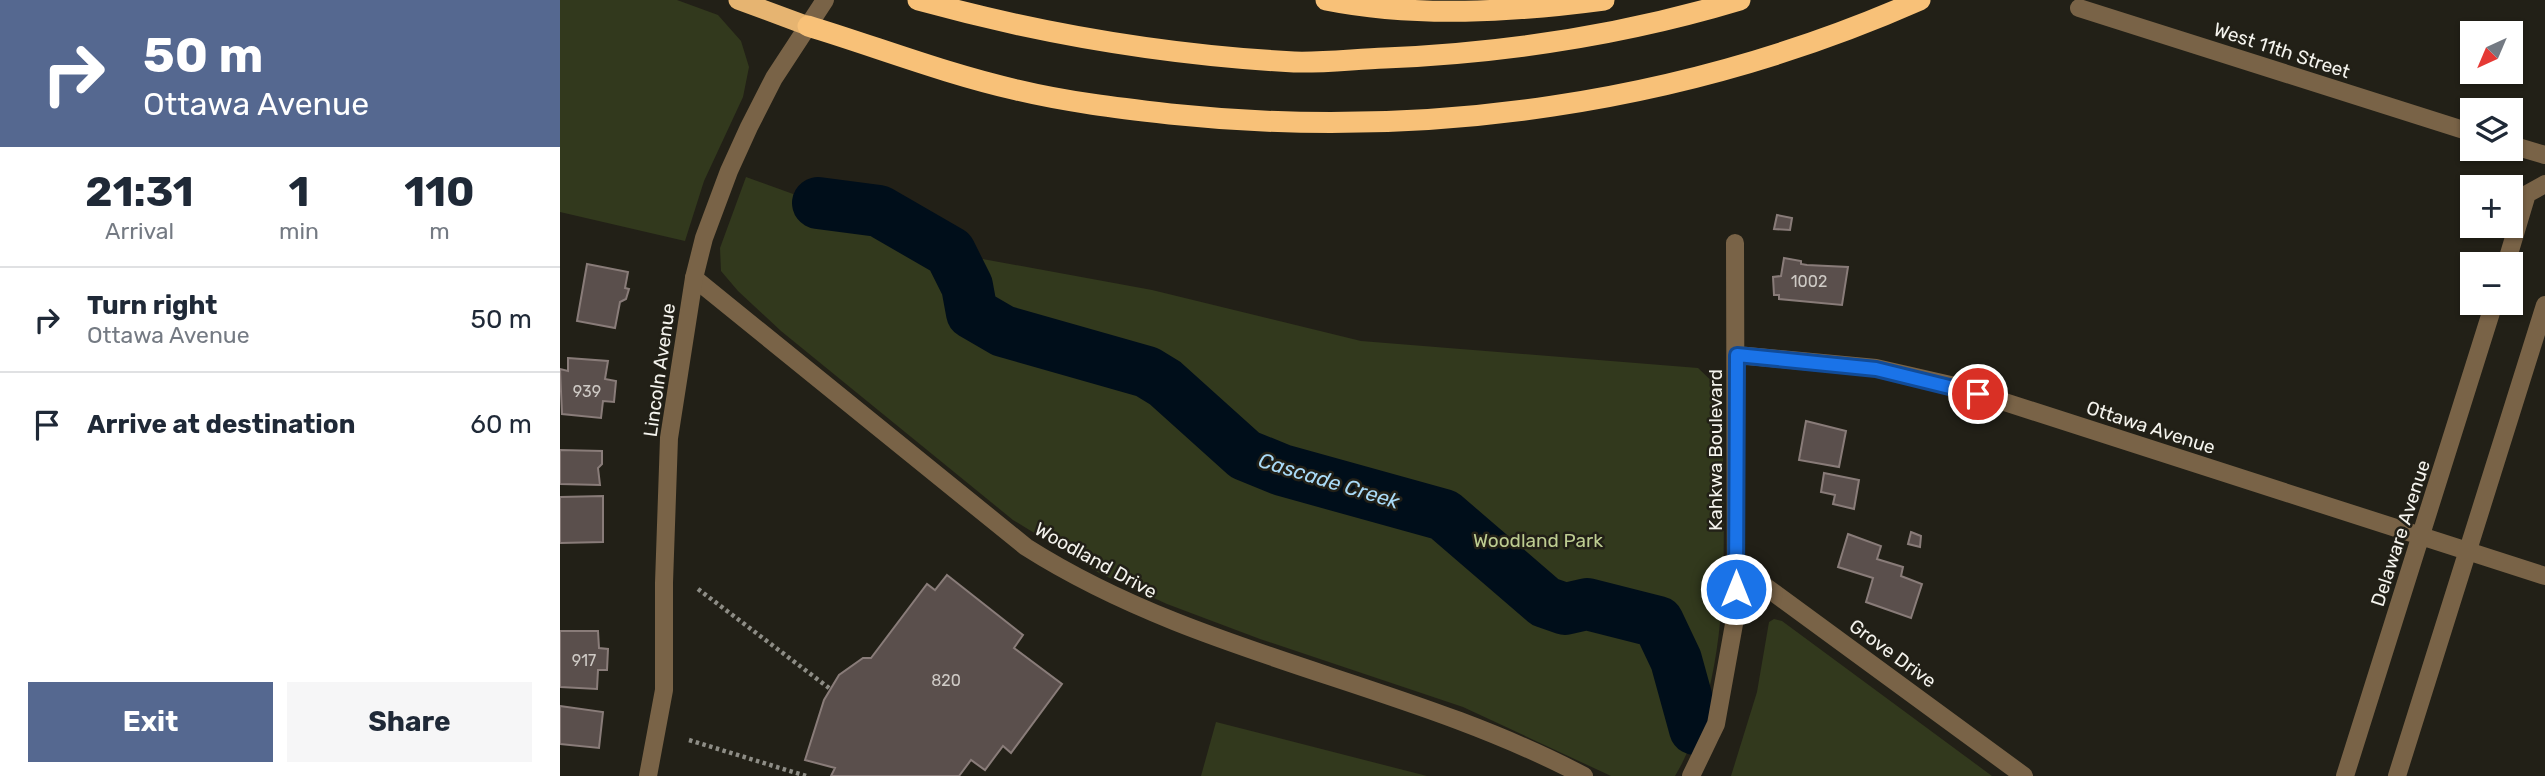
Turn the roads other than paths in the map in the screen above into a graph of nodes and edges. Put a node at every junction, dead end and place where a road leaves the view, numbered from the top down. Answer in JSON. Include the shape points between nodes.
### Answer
{"nodes":[{"id":1,"x":738,"y":0,"type":"edge"},
{"id":2,"x":825,"y":0,"type":"edge"},
{"id":3,"x":918,"y":0,"type":"edge"},
{"id":4,"x":1326,"y":0,"type":"edge"},
{"id":5,"x":1604,"y":0,"type":"edge"},
{"id":6,"x":1740,"y":0,"type":"edge"},
{"id":7,"x":1920,"y":0,"type":"edge"},
{"id":8,"x":2080,"y":8,"type":"dead end"},
{"id":9,"x":808,"y":26,"type":"junction"},
{"id":10,"x":2460,"y":128,"type":"edge"},
{"id":11,"x":2523,"y":149,"type":"edge"},
{"id":12,"x":2545,"y":155,"type":"edge"},
{"id":13,"x":2545,"y":184,"type":"edge"},
{"id":14,"x":1735,"y":243,"type":"dead end"},
{"id":15,"x":2510,"y":252,"type":"edge"},
{"id":16,"x":694,"y":278,"type":"junction"},
{"id":17,"x":2545,"y":305,"type":"edge"},
{"id":18,"x":2490,"y":315,"type":"edge"},
{"id":19,"x":1737,"y":355,"type":"junction"},
{"id":20,"x":2422,"y":536,"type":"junction"},
{"id":21,"x":2469,"y":552,"type":"junction"},
{"id":22,"x":1735,"y":565,"type":"junction"},
{"id":23,"x":2545,"y":576,"type":"edge"},
{"id":24,"x":648,"y":776,"type":"edge"},
{"id":25,"x":1584,"y":776,"type":"edge"},
{"id":26,"x":1690,"y":776,"type":"edge"},
{"id":27,"x":2024,"y":776,"type":"edge"},
{"id":28,"x":2345,"y":776,"type":"edge"},
{"id":29,"x":2397,"y":776,"type":"edge"}],
"edges":[{"from":1,"to":9,"type":"highway"},
{"from":2,"to":9,"type":"street","name":"Lincoln Avenue"},
{"from":3,"to":6,"type":"highway","via":[[1070,36],[1297,62],[1469,55],[1590,37]]},
{"from":4,"to":5,"type":"highway","via":[[1469,10]]},
{"from":7,"to":9,"type":"highway","via":[[1786,52],[1687,80],[1593,100],[1421,121],[1347,125],[1255,122],[1016,90]]},
{"from":8,"to":10,"type":"street","name":"West 11th Street"},
{"from":9,"to":16,"type":"street","name":"Lincoln Avenue","via":[[774,78],[729,171]]},
{"from":11,"to":12,"type":"street"},
{"from":13,"to":15,"type":"street","via":[[2527,194]]},
{"from":14,"to":19,"type":"street","name":"Kahkwa Boulevard"},
{"from":16,"to":24,"type":"street","name":"Lincoln Avenue","via":[[669,438],[664,690]]},
{"from":16,"to":25,"type":"street","name":"Woodland Drive","via":[[1026,547],[1057,566],[1180,626],[1466,721]]},
{"from":17,"to":21,"type":"street"},
{"from":18,"to":20,"type":"street","name":"Delaware Avenue"},
{"from":19,"to":20,"type":"street","name":"Ottawa Avenue","via":[[1876,369],[1955,386]]},
{"from":19,"to":22,"type":"street","name":"Kahkwa Boulevard"},
{"from":20,"to":21,"type":"street","name":"Ottawa Avenue"},
{"from":20,"to":28,"type":"street","name":"Delaware Avenue"},
{"from":21,"to":23,"type":"street","name":"Ottawa Avenue"},
{"from":21,"to":29,"type":"street"},
{"from":22,"to":26,"type":"street","name":"Kahkwa Boulevard","via":[[1734,635],[1716,724]]},
{"from":22,"to":27,"type":"street","name":"Grove Drive"}]}
